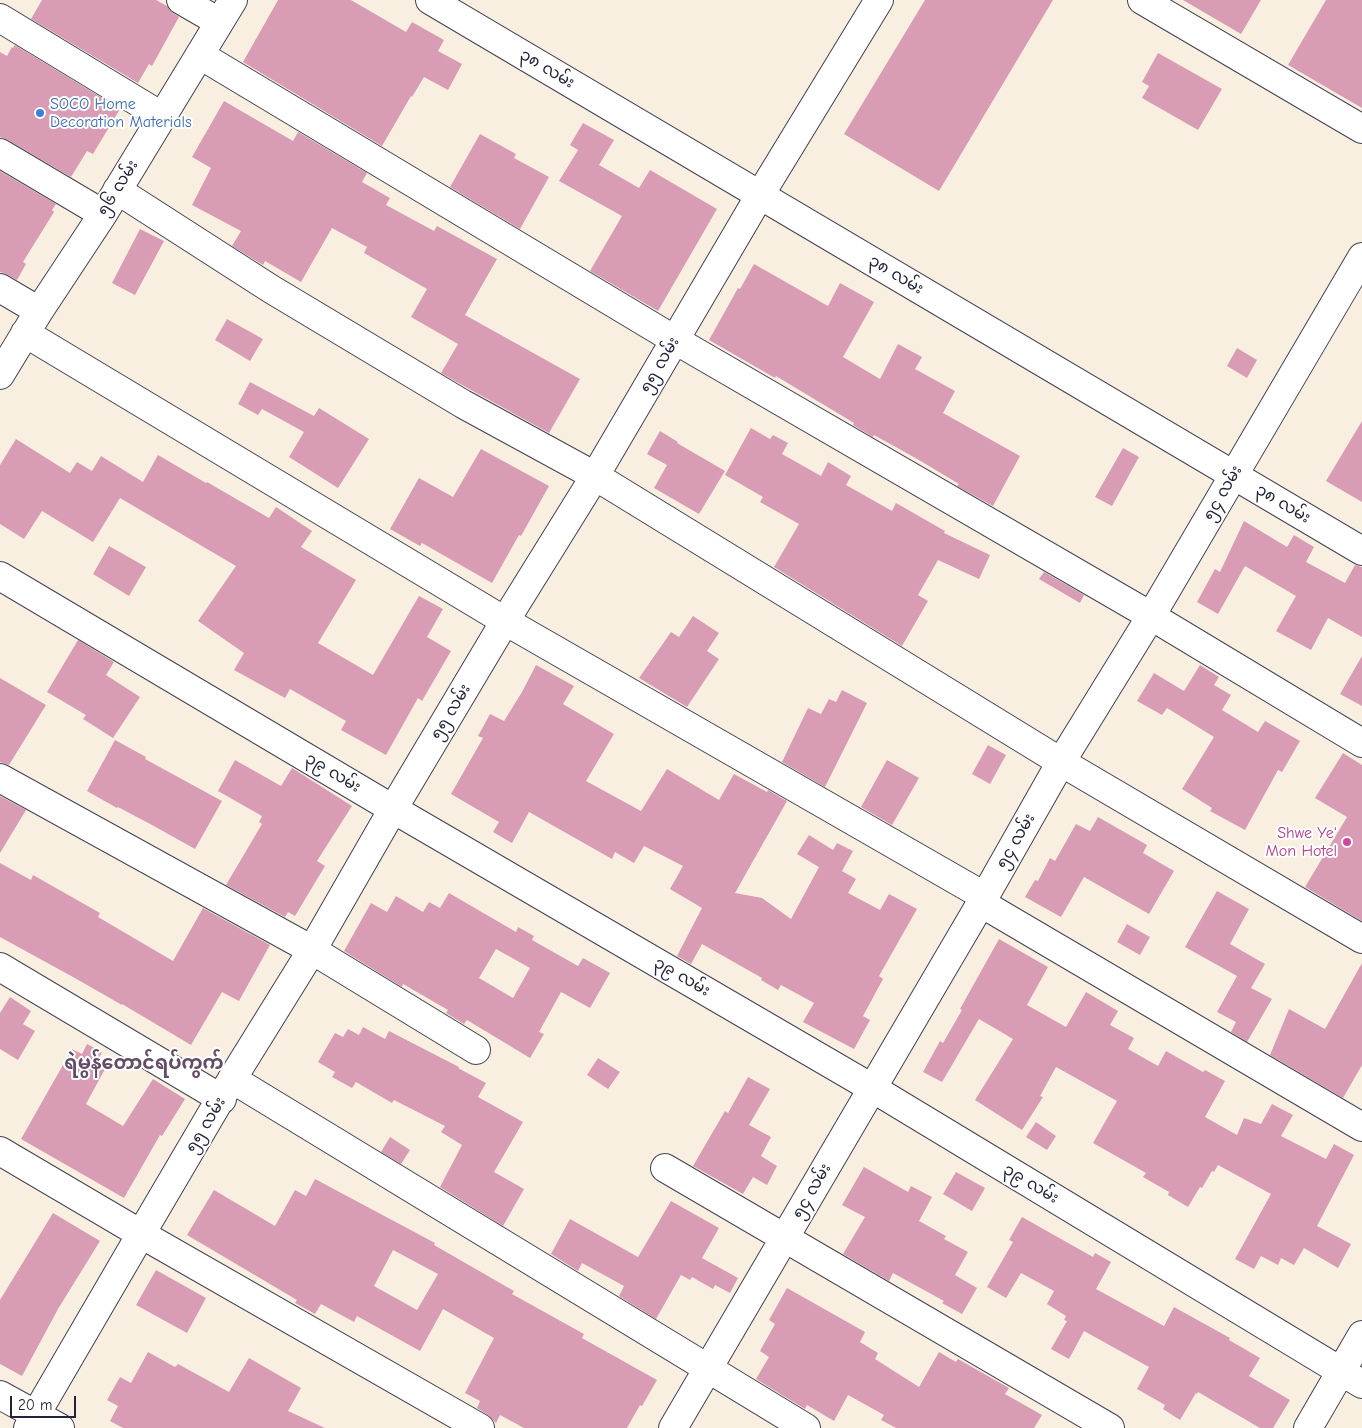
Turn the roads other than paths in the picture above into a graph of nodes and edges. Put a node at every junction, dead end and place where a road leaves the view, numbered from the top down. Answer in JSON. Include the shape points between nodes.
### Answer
{"nodes":[{"id":1,"x":181,"y":0,"type":"edge"},
{"id":2,"x":430,"y":0,"type":"edge"},
{"id":3,"x":879,"y":0,"type":"edge"},
{"id":4,"x":1142,"y":0,"type":"edge"},
{"id":5,"x":226,"y":11,"type":"edge"},
{"id":6,"x":0,"y":18,"type":"edge"},
{"id":7,"x":200,"y":55,"type":"junction"},
{"id":8,"x":163,"y":117,"type":"junction"},
{"id":9,"x":1362,"y":129,"type":"edge"},
{"id":10,"x":0,"y":153,"type":"edge"},
{"id":11,"x":117,"y":190,"type":"junction"},
{"id":12,"x":760,"y":195,"type":"junction"},
{"id":13,"x":103,"y":214,"type":"junction"},
{"id":14,"x":1362,"y":257,"type":"edge"},
{"id":15,"x":0,"y":288,"type":"edge"},
{"id":16,"x":32,"y":322,"type":"junction"},
{"id":17,"x":675,"y":340,"type":"junction"},
{"id":18,"x":0,"y":375,"type":"edge"},
{"id":19,"x":1234,"y":475,"type":"junction"},
{"id":20,"x":595,"y":476,"type":"junction"},
{"id":21,"x":1362,"y":551,"type":"edge"},
{"id":22,"x":0,"y":576,"type":"edge"},
{"id":23,"x":1151,"y":616,"type":"junction"},
{"id":24,"x":505,"y":621,"type":"junction"},
{"id":25,"x":1362,"y":743,"type":"edge"},
{"id":26,"x":1061,"y":762,"type":"junction"},
{"id":27,"x":0,"y":778,"type":"edge"},
{"id":28,"x":393,"y":809,"type":"junction"},
{"id":29,"x":983,"y":899,"type":"junction"},
{"id":30,"x":1362,"y":939,"type":"edge"},
{"id":31,"x":312,"y":950,"type":"junction"},
{"id":32,"x":0,"y":967,"type":"edge"},
{"id":33,"x":476,"y":1050,"type":"dead end"},
{"id":34,"x":872,"y":1088,"type":"junction"},
{"id":35,"x":227,"y":1089,"type":"junction"},
{"id":36,"x":1362,"y":1127,"type":"edge"},
{"id":37,"x":0,"y":1151,"type":"edge"},
{"id":38,"x":665,"y":1168,"type":"dead end"},
{"id":39,"x":141,"y":1234,"type":"junction"},
{"id":40,"x":785,"y":1238,"type":"junction"},
{"id":41,"x":1362,"y":1335,"type":"edge"},
{"id":42,"x":708,"y":1369,"type":"junction"},
{"id":43,"x":1351,"y":1377,"type":"edge"},
{"id":44,"x":0,"y":1395,"type":"edge"},
{"id":45,"x":32,"y":1422,"type":"edge"},
{"id":46,"x":60,"y":1428,"type":"edge"},
{"id":47,"x":480,"y":1428,"type":"edge"},
{"id":48,"x":673,"y":1428,"type":"edge"},
{"id":49,"x":806,"y":1428,"type":"edge"},
{"id":50,"x":1110,"y":1428,"type":"edge"},
{"id":51,"x":1308,"y":1428,"type":"edge"}],
"edges":[{"from":1,"to":5,"type":"street"},
{"from":2,"to":12,"type":"street","name":"၃၈ လမ်း"},
{"from":3,"to":12,"type":"street","name":"၅၅ လမ်း"},
{"from":4,"to":9,"type":"street"},
{"from":5,"to":7,"type":"street","name":"၅၆ လမ်း"},
{"from":6,"to":8,"type":"street"},
{"from":7,"to":8,"type":"street","name":"၅၆ လမ်း"},
{"from":7,"to":17,"type":"street"},
{"from":8,"to":11,"type":"street","name":"၅၆ လမ်း"},
{"from":10,"to":13,"type":"street"},
{"from":11,"to":13,"type":"street","name":"၅၆ လမ်း"},
{"from":11,"to":20,"type":"street","via":[[271,289],[438,389]]},
{"from":12,"to":17,"type":"street","name":"၅၅ လမ်း"},
{"from":12,"to":19,"type":"street","name":"၃၈ လမ်း"},
{"from":13,"to":16,"type":"street","name":"၅၆ လမ်း"},
{"from":14,"to":19,"type":"street","name":"၅၄ လမ်း"},
{"from":15,"to":16,"type":"street"},
{"from":16,"to":18,"type":"street","name":"၅၆ လမ်း"},
{"from":16,"to":24,"type":"street"},
{"from":17,"to":20,"type":"street","name":"၅၅ လမ်း"},
{"from":17,"to":23,"type":"street"},
{"from":19,"to":21,"type":"street","name":"၃၈ လမ်း"},
{"from":19,"to":23,"type":"street","name":"၅၄ လမ်း"},
{"from":20,"to":24,"type":"street","name":"၅၅ လမ်း"},
{"from":20,"to":26,"type":"street"},
{"from":22,"to":28,"type":"street","name":"၃၉ လမ်း"},
{"from":23,"to":25,"type":"street"},
{"from":23,"to":26,"type":"street","name":"၅၄ လမ်း"},
{"from":24,"to":28,"type":"street","name":"၅၅ လမ်း"},
{"from":24,"to":29,"type":"street"},
{"from":26,"to":29,"type":"street","name":"၅၄ လမ်း"},
{"from":26,"to":30,"type":"street"},
{"from":27,"to":31,"type":"street"},
{"from":28,"to":31,"type":"street","name":"၅၅ လမ်း"},
{"from":28,"to":34,"type":"street","name":"၃၉ လမ်း"},
{"from":29,"to":34,"type":"street","name":"၅၄ လမ်း"},
{"from":29,"to":36,"type":"street"},
{"from":31,"to":33,"type":"street"},
{"from":31,"to":35,"type":"street","name":"၅၅ လမ်း"},
{"from":32,"to":35,"type":"street"},
{"from":34,"to":40,"type":"street","name":"၅၄ လမ်း"},
{"from":34,"to":43,"type":"street","name":"၃၉ လမ်း"},
{"from":35,"to":39,"type":"street","name":"၅၅ လမ်း"},
{"from":35,"to":42,"type":"street"},
{"from":37,"to":39,"type":"street"},
{"from":38,"to":40,"type":"street"},
{"from":39,"to":45,"type":"street","name":"၅၅ လမ်း"},
{"from":39,"to":47,"type":"street"},
{"from":40,"to":42,"type":"street","name":"၅၄ လမ်း"},
{"from":40,"to":50,"type":"street"},
{"from":41,"to":43,"type":"street"},
{"from":42,"to":48,"type":"street","name":"၅၄ လမ်း"},
{"from":42,"to":49,"type":"street"},
{"from":43,"to":51,"type":"street"},
{"from":44,"to":45,"type":"street"},
{"from":45,"to":46,"type":"street"}]}
